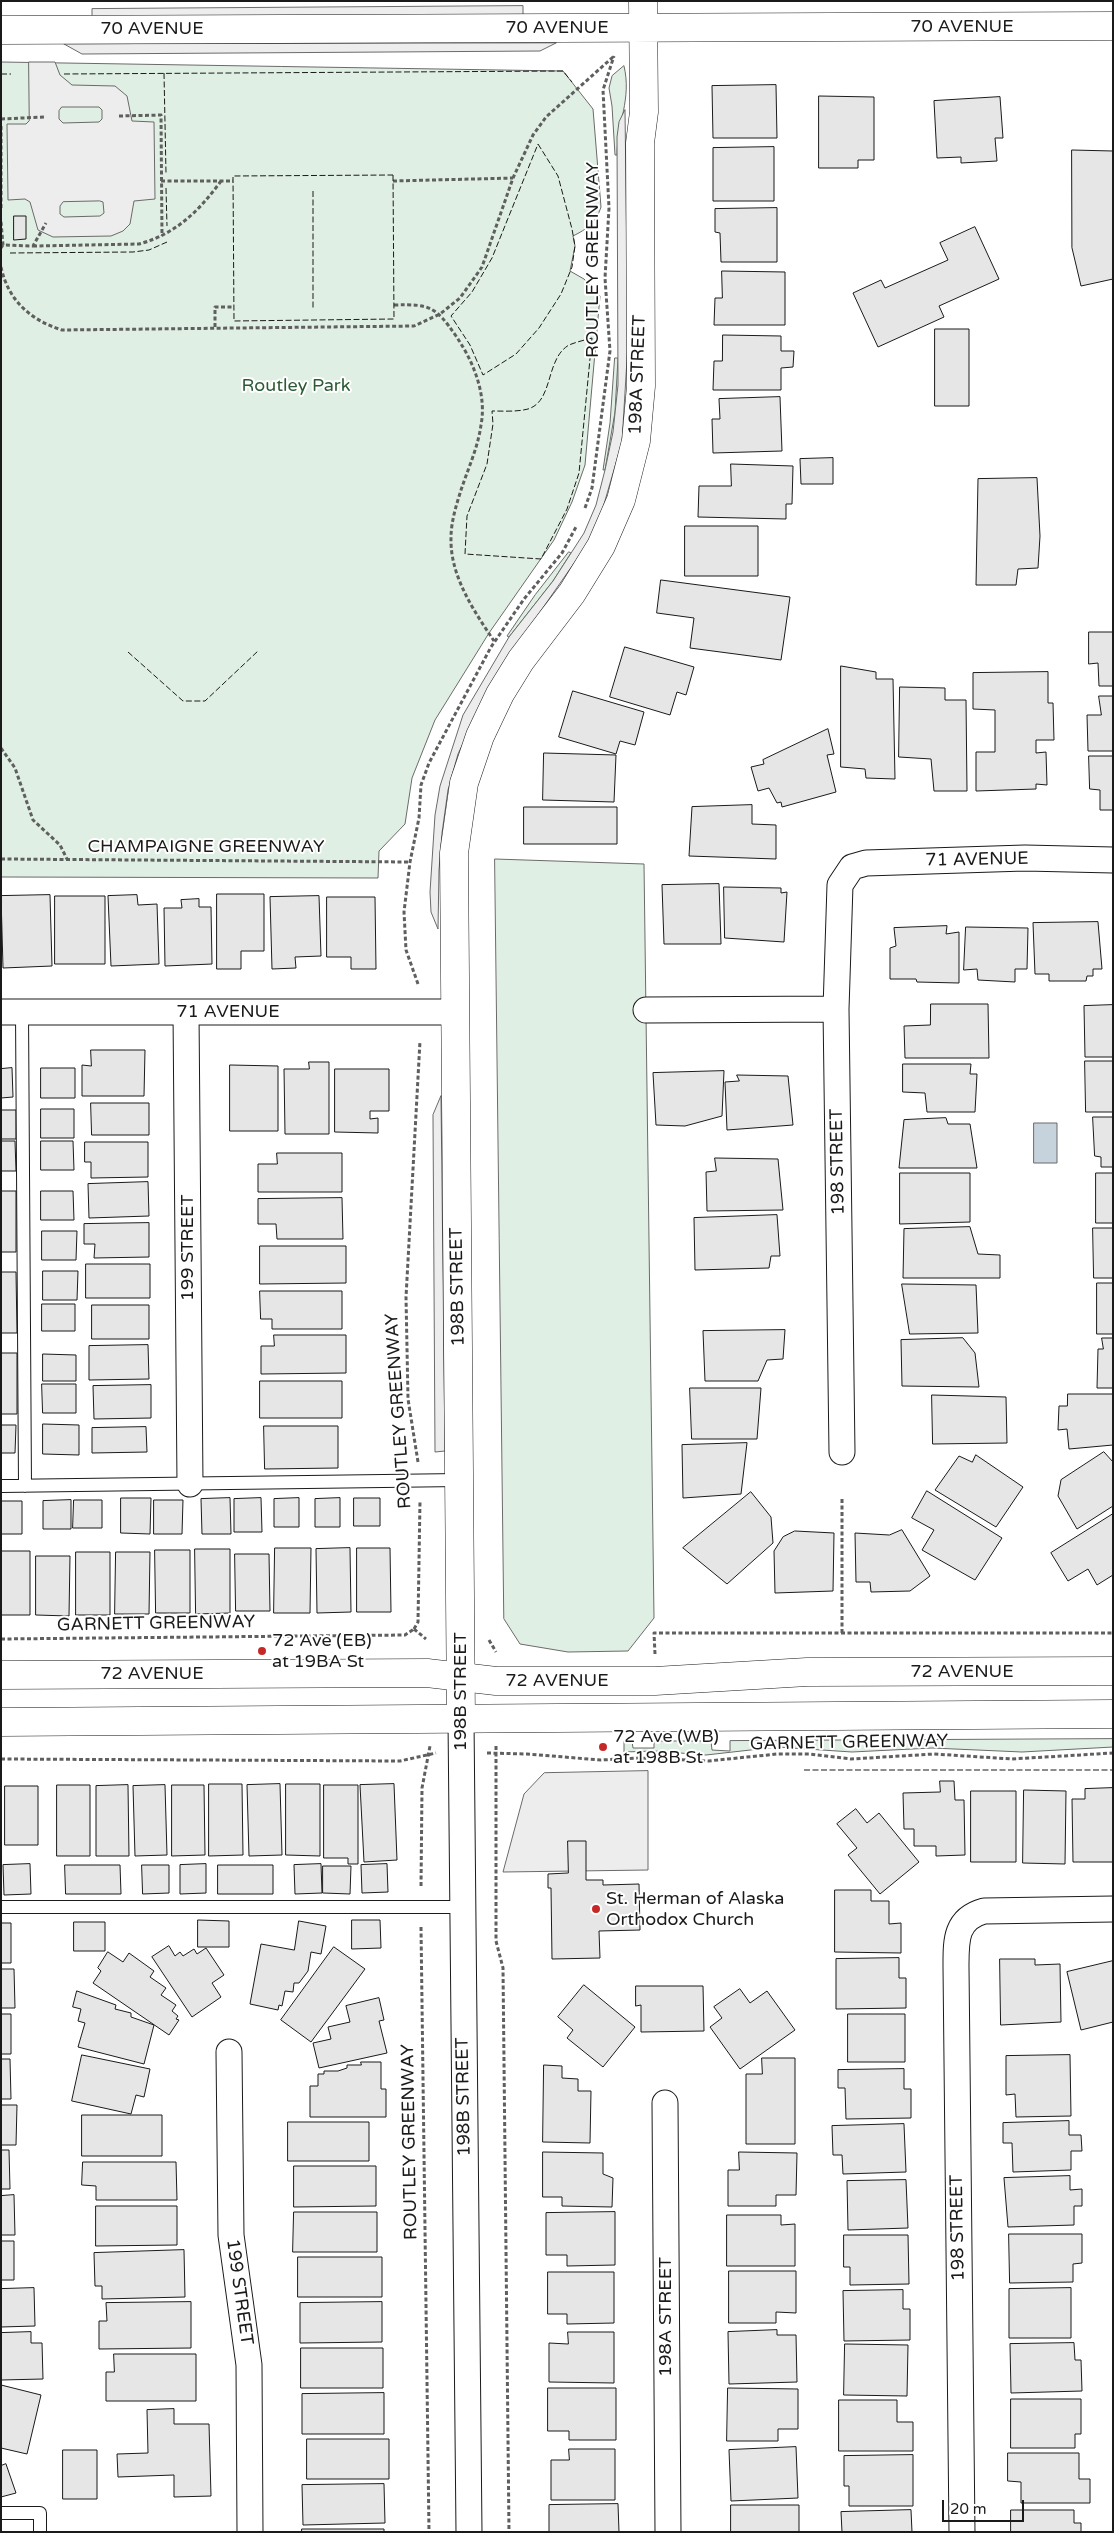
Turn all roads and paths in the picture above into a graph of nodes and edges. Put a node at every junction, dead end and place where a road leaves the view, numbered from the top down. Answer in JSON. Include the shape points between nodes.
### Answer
{"nodes":[{"id":1,"x":643,"y":1,"type":"edge"},
{"id":2,"x":1113,"y":26,"type":"edge"},
{"id":3,"x":643,"y":29,"type":"junction"},
{"id":4,"x":1,"y":30,"type":"edge"},
{"id":5,"x":119,"y":116,"type":"dead end"},
{"id":6,"x":44,"y":118,"type":"dead end"},
{"id":7,"x":1,"y":119,"type":"edge"},
{"id":8,"x":1,"y":126,"type":"edge"},
{"id":9,"x":513,"y":178,"type":"junction"},
{"id":10,"x":161,"y":181,"type":"junction"},
{"id":11,"x":221,"y":181,"type":"junction"},
{"id":12,"x":233,"y":181,"type":"dead end"},
{"id":13,"x":393,"y":181,"type":"dead end"},
{"id":14,"x":1,"y":208,"type":"edge"},
{"id":15,"x":1,"y":222,"type":"edge"},
{"id":16,"x":46,"y":223,"type":"dead end"},
{"id":17,"x":162,"y":236,"type":"junction"},
{"id":18,"x":32,"y":246,"type":"junction"},
{"id":19,"x":2,"y":247,"type":"edge"},
{"id":20,"x":1,"y":267,"type":"edge"},
{"id":21,"x":394,"y":304,"type":"dead end"},
{"id":22,"x":234,"y":307,"type":"dead end"},
{"id":23,"x":440,"y":314,"type":"junction"},
{"id":24,"x":215,"y":327,"type":"junction"},
{"id":25,"x":583,"y":514,"type":"dead end"},
{"id":26,"x":580,"y":522,"type":"dead end"},
{"id":27,"x":494,"y":642,"type":"junction"},
{"id":28,"x":1,"y":748,"type":"edge"},
{"id":29,"x":454,"y":853,"type":"joint"},
{"id":30,"x":1,"y":859,"type":"edge"},
{"id":31,"x":67,"y":860,"type":"junction"},
{"id":32,"x":1113,"y":860,"type":"edge"},
{"id":33,"x":410,"y":862,"type":"junction"},
{"id":34,"x":846,"y":874,"type":"joint"},
{"id":35,"x":418,"y":984,"type":"dead end"},
{"id":36,"x":836,"y":1009,"type":"junction"},
{"id":37,"x":646,"y":1010,"type":"dead end"},
{"id":38,"x":12,"y":1012,"type":"edge"},
{"id":39,"x":186,"y":1012,"type":"junction"},
{"id":40,"x":454,"y":1012,"type":"junction"},
{"id":41,"x":420,"y":1041,"type":"dead end"},
{"id":42,"x":842,"y":1452,"type":"dead end"},
{"id":43,"x":460,"y":1480,"type":"junction"},
{"id":44,"x":420,"y":1481,"type":"junction"},
{"id":45,"x":190,"y":1484,"type":"junction"},
{"id":46,"x":1,"y":1486,"type":"edge"},
{"id":47,"x":25,"y":1486,"type":"junction"},
{"id":48,"x":842,"y":1500,"type":"dead end"},
{"id":49,"x":414,"y":1629,"type":"junction"},
{"id":50,"x":842,"y":1632,"type":"junction"},
{"id":51,"x":1113,"y":1633,"type":"edge"},
{"id":52,"x":1,"y":1639,"type":"edge"},
{"id":53,"x":426,"y":1639,"type":"dead end"},
{"id":54,"x":655,"y":1661,"type":"dead end"},
{"id":55,"x":1113,"y":1671,"type":"edge"},
{"id":56,"x":1,"y":1674,"type":"edge"},
{"id":57,"x":461,"y":1677,"type":"junction"},
{"id":58,"x":1113,"y":1714,"type":"edge"},
{"id":59,"x":461,"y":1720,"type":"junction"},
{"id":60,"x":1,"y":1722,"type":"edge"},
{"id":61,"x":1113,"y":1753,"type":"edge"},
{"id":62,"x":1,"y":1759,"type":"edge"},
{"id":63,"x":1,"y":1907,"type":"edge"},
{"id":64,"x":421,"y":1907,"type":"junction"},
{"id":65,"x":462,"y":1907,"type":"junction"},
{"id":66,"x":1113,"y":1909,"type":"edge"},
{"id":67,"x":229,"y":2052,"type":"dead end"},
{"id":68,"x":665,"y":2103,"type":"dead end"},
{"id":69,"x":1,"y":2513,"type":"edge"},
{"id":70,"x":40,"y":2532,"type":"edge"},
{"id":71,"x":250,"y":2532,"type":"edge"},
{"id":72,"x":428,"y":2532,"type":"edge"},
{"id":73,"x":469,"y":2532,"type":"edge"},
{"id":74,"x":509,"y":2532,"type":"edge"},
{"id":75,"x":668,"y":2532,"type":"edge"},
{"id":76,"x":962,"y":2532,"type":"edge"}],
"edges":[{"from":1,"to":3,"type":"street","name":"198A STREET"},
{"from":2,"to":3,"type":"street","name":"70 AVENUE"},
{"from":3,"to":4,"type":"street","name":"70 AVENUE"},
{"from":3,"to":29,"type":"street","name":"198A STREET","via":[[644,112],[640,143],[642,386],[636,441],[621,500],[602,546],[572,593],[521,660],[480,736],[464,783]]},
{"from":5,"to":10,"type":"path","via":[[161,115]]},
{"from":6,"to":7,"type":"path"},
{"from":8,"to":14,"type":"path"},
{"from":9,"to":13,"type":"path"},
{"from":9,"to":23,"type":"path","via":[[482,267],[460,298]]},
{"from":9,"to":25,"type":"path","name":"ROUTLEY GREENWAY","via":[[546,117],[614,56],[604,90],[609,208],[605,278],[610,351],[592,488]]},
{"from":10,"to":11,"type":"path"},
{"from":10,"to":17,"type":"path"},
{"from":11,"to":12,"type":"path"},
{"from":11,"to":17,"type":"path","via":[[206,202],[183,224]]},
{"from":15,"to":19,"type":"path"},
{"from":16,"to":18,"type":"path"},
{"from":17,"to":18,"type":"path","via":[[139,244]]},
{"from":18,"to":19,"type":"path"},
{"from":20,"to":24,"type":"path","via":[[4,282],[23,310],[62,330]]},
{"from":21,"to":23,"type":"path","via":[[424,305]]},
{"from":22,"to":24,"type":"path","via":[[215,307]]},
{"from":23,"to":24,"type":"path","via":[[414,326]]},
{"from":23,"to":27,"type":"path","via":[[466,352],[479,385],[481,404],[482,425],[454,513],[452,556],[466,597]]},
{"from":26,"to":27,"type":"path","via":[[562,553]]},
{"from":27,"to":33,"type":"path","via":[[429,763],[421,786],[419,818]]},
{"from":28,"to":31,"type":"path","via":[[14,768],[33,820],[60,844]]},
{"from":29,"to":40,"type":"street","name":"198B STREET"},
{"from":30,"to":31,"type":"path","name":"CHAMPAIGNE GREENWAY"},
{"from":31,"to":33,"type":"path","name":"CHAMPAIGNE GREENWAY"},
{"from":32,"to":34,"type":"street","name":"71 AVENUE","via":[[887,861],[852,867]]},
{"from":33,"to":35,"type":"path","via":[[404,912],[406,950]]},
{"from":34,"to":36,"type":"street","name":"198 STREET","via":[[840,885]]},
{"from":36,"to":37,"type":"street"},
{"from":36,"to":42,"type":"street","name":"198 STREET"},
{"from":38,"to":39,"type":"street","name":"71 AVENUE"},
{"from":38,"to":47,"type":"lane"},
{"from":39,"to":40,"type":"street","name":"71 AVENUE"},
{"from":39,"to":45,"type":"street","name":"199 STREET"},
{"from":40,"to":43,"type":"street","name":"198B STREET"},
{"from":41,"to":44,"type":"path","name":"ROUTLEY GREENWAY","via":[[406,1297],[408,1399]]},
{"from":43,"to":44,"type":"lane"},
{"from":43,"to":57,"type":"street","name":"198B STREET"},
{"from":44,"to":45,"type":"lane"},
{"from":44,"to":49,"type":"path","name":"ROUTLEY GREENWAY","via":[[418,1622]]},
{"from":45,"to":47,"type":"lane"},
{"from":46,"to":47,"type":"lane"},
{"from":48,"to":50,"type":"path"},
{"from":49,"to":52,"type":"path","name":"GARNETT GREENWAY","via":[[405,1635]]},
{"from":49,"to":53,"type":"path"},
{"from":50,"to":51,"type":"path"},
{"from":50,"to":54,"type":"path","via":[[654,1633]]},
{"from":55,"to":57,"type":"street","name":"72 AVENUE","via":[[807,1672],[655,1681],[506,1681]]},
{"from":56,"to":57,"type":"street","name":"72 AVENUE","via":[[427,1673]]},
{"from":57,"to":59,"type":"street","name":"198B STREET"},
{"from":58,"to":59,"type":"street"},
{"from":59,"to":60,"type":"street"},
{"from":59,"to":65,"type":"street","name":"198B STREET"},
{"from":61,"to":74,"type":"path","name":"GARNETT GREENWAY","via":[[1012,1759],[934,1754],[852,1759],[777,1754],[708,1761],[668,1758],[601,1760],[496,1753],[496,1942],[503,1968]]},
{"from":62,"to":64,"type":"path","name":"ROUTLEY GREENWAY","via":[[400,1761],[430,1753],[422,1788]]},
{"from":63,"to":64,"type":"lane"},
{"from":64,"to":65,"type":"lane"},
{"from":64,"to":72,"type":"path","name":"ROUTLEY GREENWAY"},
{"from":65,"to":73,"type":"street","name":"198B STREET"},
{"from":66,"to":76,"type":"street","name":"198 STREET","via":[[998,1909],[967,1918],[958,1935]]},
{"from":67,"to":71,"type":"street","name":"199 STREET","via":[[231,2235],[249,2365]]},
{"from":68,"to":75,"type":"street","name":"198A STREET"},
{"from":69,"to":70,"type":"lane","via":[[40,2513]]}]}
